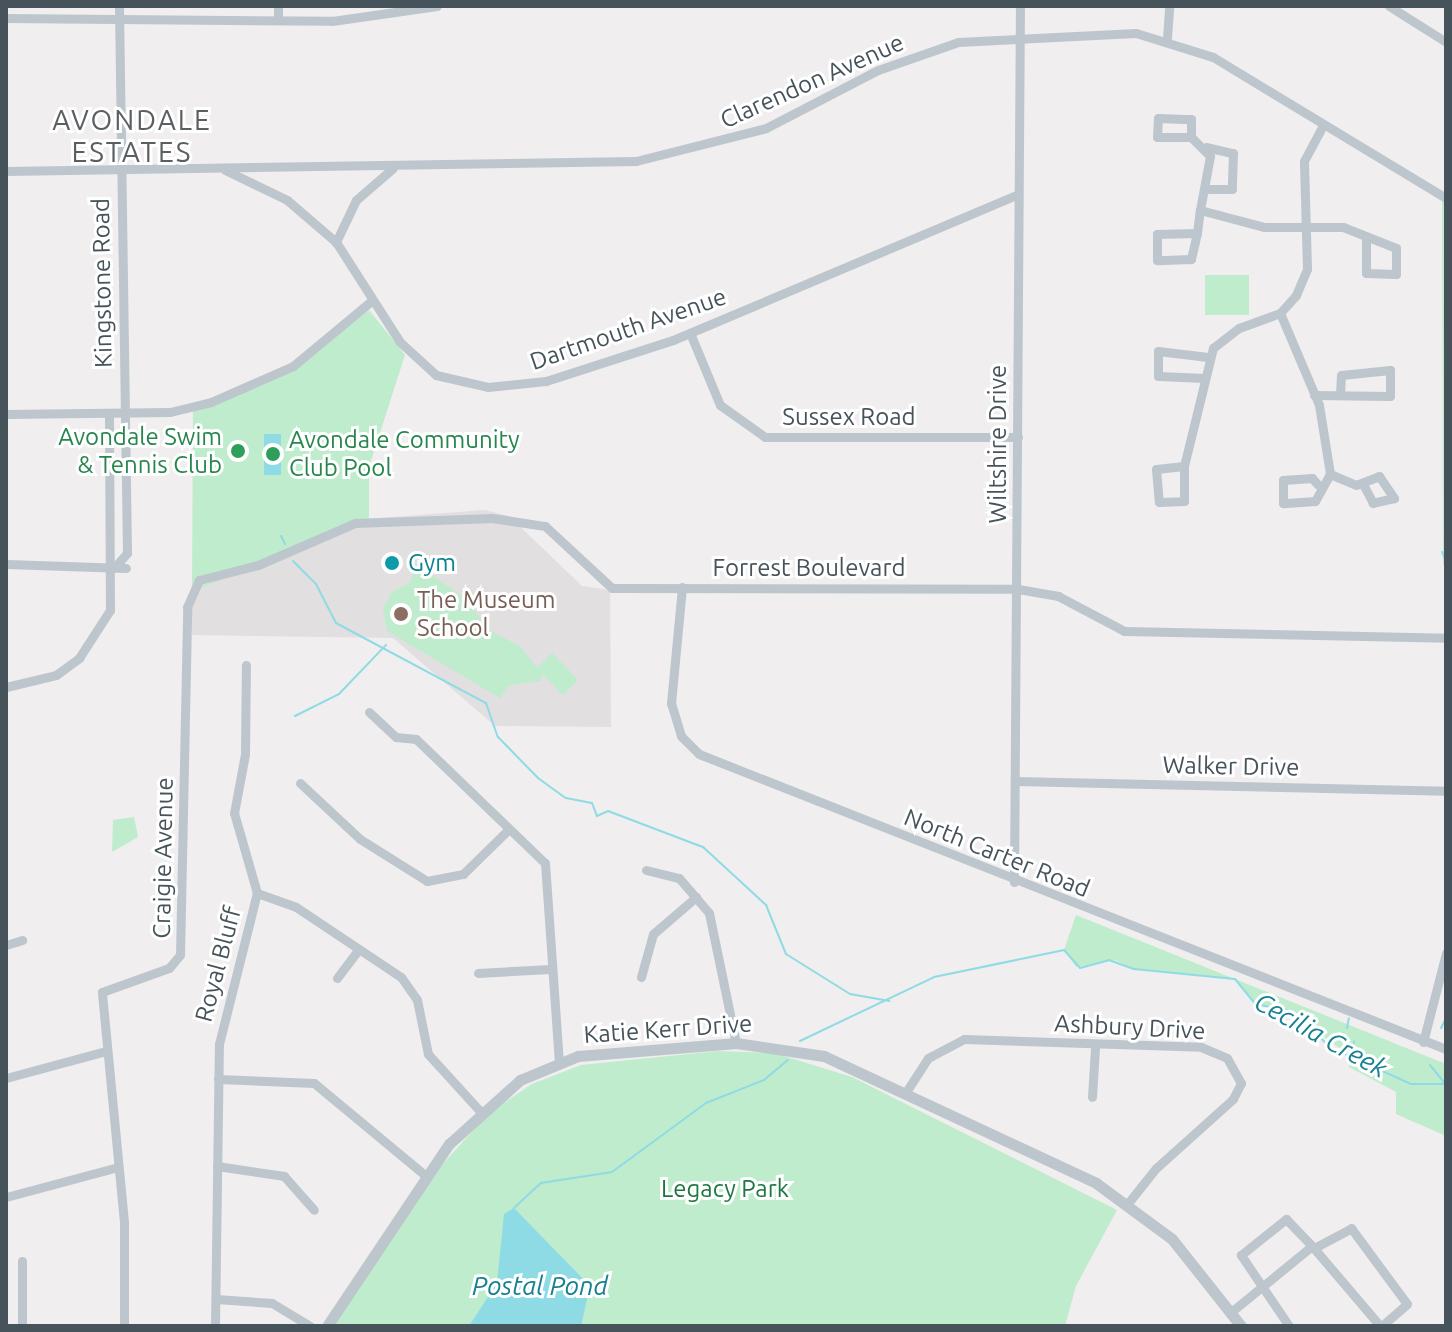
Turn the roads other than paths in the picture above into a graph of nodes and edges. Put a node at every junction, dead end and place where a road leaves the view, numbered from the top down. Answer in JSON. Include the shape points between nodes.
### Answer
{"nodes":[{"id":1,"x":119,"y":6,"type":"edge"},
{"id":2,"x":278,"y":6,"type":"edge"},
{"id":3,"x":437,"y":6,"type":"edge"},
{"id":4,"x":1020,"y":6,"type":"edge"},
{"id":5,"x":1169,"y":6,"type":"edge"},
{"id":6,"x":1389,"y":6,"type":"edge"},
{"id":7,"x":6,"y":18,"type":"edge"},
{"id":8,"x":119,"y":18,"type":"junction"},
{"id":9,"x":278,"y":19,"type":"junction"},
{"id":10,"x":1020,"y":36,"type":"junction"},
{"id":11,"x":1167,"y":38,"type":"junction"},
{"id":12,"x":1446,"y":42,"type":"edge"},
{"id":13,"x":1323,"y":126,"type":"junction"},
{"id":14,"x":1191,"y":137,"type":"dead end"},
{"id":15,"x":1206,"y":147,"type":"junction"},
{"id":16,"x":222,"y":168,"type":"junction"},
{"id":17,"x":264,"y":168,"type":"junction"},
{"id":18,"x":393,"y":168,"type":"junction"},
{"id":19,"x":120,"y":170,"type":"junction"},
{"id":20,"x":6,"y":171,"type":"edge"},
{"id":21,"x":263,"y":189,"type":"junction"},
{"id":22,"x":1207,"y":189,"type":"junction"},
{"id":23,"x":1018,"y":194,"type":"junction"},
{"id":24,"x":1446,"y":198,"type":"edge"},
{"id":25,"x":1200,"y":210,"type":"junction"},
{"id":26,"x":1305,"y":227,"type":"junction"},
{"id":27,"x":1197,"y":233,"type":"junction"},
{"id":28,"x":1366,"y":238,"type":"junction"},
{"id":29,"x":336,"y":242,"type":"junction"},
{"id":30,"x":369,"y":303,"type":"junction"},
{"id":31,"x":1280,"y":313,"type":"junction"},
{"id":32,"x":690,"y":333,"type":"junction"},
{"id":33,"x":1208,"y":357,"type":"junction"},
{"id":34,"x":1204,"y":378,"type":"junction"},
{"id":35,"x":1314,"y":395,"type":"junction"},
{"id":36,"x":1340,"y":395,"type":"junction"},
{"id":37,"x":6,"y":414,"type":"edge"},
{"id":38,"x":109,"y":414,"type":"junction"},
{"id":39,"x":125,"y":414,"type":"junction"},
{"id":40,"x":1018,"y":437,"type":"junction"},
{"id":41,"x":1184,"y":466,"type":"junction"},
{"id":42,"x":1330,"y":474,"type":"junction"},
{"id":43,"x":1363,"y":484,"type":"dead end"},
{"id":44,"x":1318,"y":485,"type":"dead end"},
{"id":45,"x":6,"y":564,"type":"edge"},
{"id":46,"x":114,"y":568,"type":"junction"},
{"id":47,"x":126,"y":568,"type":"dead end"},
{"id":48,"x":199,"y":580,"type":"joint"},
{"id":49,"x":682,"y":587,"type":"junction"},
{"id":50,"x":1018,"y":589,"type":"junction"},
{"id":51,"x":1446,"y":638,"type":"edge"},
{"id":52,"x":246,"y":665,"type":"dead end"},
{"id":53,"x":6,"y":687,"type":"edge"},
{"id":54,"x":369,"y":712,"type":"dead end"},
{"id":55,"x":1015,"y":781,"type":"junction"},
{"id":56,"x":300,"y":783,"type":"dead end"},
{"id":57,"x":1446,"y":791,"type":"edge"},
{"id":58,"x":509,"y":829,"type":"junction"},
{"id":59,"x":646,"y":870,"type":"dead end"},
{"id":60,"x":1014,"y":882,"type":"junction"},
{"id":61,"x":257,"y":893,"type":"junction"},
{"id":62,"x":696,"y":897,"type":"junction"},
{"id":63,"x":22,"y":940,"type":"dead end"},
{"id":64,"x":6,"y":945,"type":"edge"},
{"id":65,"x":359,"y":949,"type":"junction"},
{"id":66,"x":1446,"y":953,"type":"edge"},
{"id":67,"x":550,"y":969,"type":"junction"},
{"id":68,"x":478,"y":973,"type":"dead end"},
{"id":69,"x":641,"y":977,"type":"dead end"},
{"id":70,"x":337,"y":978,"type":"dead end"},
{"id":71,"x":1423,"y":1042,"type":"junction"},
{"id":72,"x":736,"y":1043,"type":"junction"},
{"id":73,"x":1095,"y":1048,"type":"junction"},
{"id":74,"x":1446,"y":1049,"type":"edge"},
{"id":75,"x":106,"y":1051,"type":"junction"},
{"id":76,"x":559,"y":1062,"type":"junction"},
{"id":77,"x":6,"y":1078,"type":"edge"},
{"id":78,"x":218,"y":1079,"type":"junction"},
{"id":79,"x":906,"y":1092,"type":"junction"},
{"id":80,"x":1092,"y":1097,"type":"dead end"},
{"id":81,"x":479,"y":1110,"type":"junction"},
{"id":82,"x":217,"y":1166,"type":"junction"},
{"id":83,"x":118,"y":1167,"type":"junction"},
{"id":84,"x":425,"y":1175,"type":"junction"},
{"id":85,"x":6,"y":1197,"type":"edge"},
{"id":86,"x":1129,"y":1202,"type":"junction"},
{"id":87,"x":314,"y":1210,"type":"dead end"},
{"id":88,"x":1314,"y":1247,"type":"junction"},
{"id":89,"x":22,"y":1261,"type":"dead end"},
{"id":90,"x":1260,"y":1287,"type":"junction"},
{"id":91,"x":216,"y":1299,"type":"junction"},
{"id":92,"x":1231,"y":1312,"type":"junction"},
{"id":93,"x":22,"y":1326,"type":"edge"},
{"id":94,"x":124,"y":1326,"type":"edge"},
{"id":95,"x":215,"y":1326,"type":"edge"},
{"id":96,"x":310,"y":1326,"type":"edge"},
{"id":97,"x":327,"y":1326,"type":"edge"},
{"id":98,"x":1241,"y":1326,"type":"edge"},
{"id":99,"x":1289,"y":1326,"type":"edge"},
{"id":100,"x":1381,"y":1326,"type":"edge"}],
"edges":[{"from":1,"to":8,"type":"street","name":"Kingstone Road"},
{"from":2,"to":9,"type":"street"},
{"from":3,"to":9,"type":"street","via":[[372,19]]},
{"from":4,"to":10,"type":"street","name":"Wiltshire Drive"},
{"from":5,"to":11,"type":"street"},
{"from":6,"to":12,"type":"street"},
{"from":7,"to":8,"type":"street"},
{"from":8,"to":9,"type":"street"},
{"from":8,"to":19,"type":"street","name":"Kingstone Road"},
{"from":10,"to":11,"type":"street","name":"Clarendon Avenue"},
{"from":10,"to":18,"type":"street","name":"Clarendon Avenue","via":[[923,53],[766,128],[680,153],[636,161]]},
{"from":10,"to":23,"type":"street","name":"Wiltshire Drive"},
{"from":11,"to":13,"type":"street","name":"Clarendon Avenue","via":[[1213,57]]},
{"from":13,"to":24,"type":"street","name":"Clarendon Avenue"},
{"from":13,"to":26,"type":"street","via":[[1304,161]]},
{"from":14,"to":15,"type":"street"},
{"from":15,"to":22,"type":"street","via":[[1212,169]]},
{"from":15,"to":22,"type":"street","via":[[1233,153],[1232,189]]},
{"from":16,"to":17,"type":"street","name":"Clarendon Avenue"},
{"from":16,"to":19,"type":"street","name":"Clarendon Avenue"},
{"from":16,"to":21,"type":"street","name":"Dartmouth Avenue"},
{"from":17,"to":18,"type":"street","name":"Clarendon Avenue"},
{"from":17,"to":21,"type":"street"},
{"from":18,"to":29,"type":"street","via":[[356,200]]},
{"from":19,"to":20,"type":"street","name":"Clarendon Avenue"},
{"from":19,"to":39,"type":"street","name":"Kingstone Road"},
{"from":21,"to":29,"type":"street","name":"Dartmouth Avenue","via":[[312,217]]},
{"from":22,"to":25,"type":"street"},
{"from":23,"to":32,"type":"street","name":"Dartmouth Avenue"},
{"from":23,"to":40,"type":"street","name":"Wiltshire Drive"},
{"from":25,"to":26,"type":"street","via":[[1264,227]]},
{"from":25,"to":27,"type":"street"},
{"from":26,"to":28,"type":"street","via":[[1343,227]]},
{"from":26,"to":31,"type":"street","via":[[1307,269]]},
{"from":27,"to":27,"type":"street","via":[[1157,234],[1157,260],[1191,259]]},
{"from":28,"to":28,"type":"street","via":[[1396,248],[1396,274],[1366,273]]},
{"from":29,"to":30,"type":"street","name":"Dartmouth Avenue"},
{"from":30,"to":32,"type":"street","name":"Dartmouth Avenue","via":[[436,375],[475,386],[546,381]]},
{"from":30,"to":39,"type":"street","via":[[331,339],[247,389],[170,412]]},
{"from":31,"to":33,"type":"street","via":[[1229,333]]},
{"from":31,"to":35,"type":"street"},
{"from":32,"to":40,"type":"street","name":"Sussex Road","via":[[720,405],[765,437]]},
{"from":33,"to":34,"type":"street"},
{"from":33,"to":34,"type":"street","via":[[1158,351],[1158,376]]},
{"from":34,"to":41,"type":"street"},
{"from":35,"to":36,"type":"street"},
{"from":35,"to":42,"type":"street"},
{"from":36,"to":36,"type":"street","via":[[1390,396],[1390,370],[1341,375]]},
{"from":37,"to":38,"type":"street"},
{"from":38,"to":39,"type":"street"},
{"from":38,"to":46,"type":"street"},
{"from":39,"to":46,"type":"street","name":"Kingstone Road","via":[[127,553]]},
{"from":40,"to":50,"type":"street","name":"Wiltshire Drive"},
{"from":41,"to":41,"type":"street","via":[[1184,501],[1159,502],[1156,469]]},
{"from":42,"to":43,"type":"street"},
{"from":42,"to":44,"type":"street"},
{"from":45,"to":46,"type":"street"},
{"from":46,"to":47,"type":"street"},
{"from":46,"to":53,"type":"street","via":[[110,610],[87,652],[56,675]]},
{"from":48,"to":49,"type":"street","name":"Forrest Boulevard","via":[[258,565],[355,523],[492,518],[545,526],[612,588]]},
{"from":48,"to":75,"type":"street","name":"Craigie Avenue","via":[[187,607],[180,955],[169,968],[106,986]]},
{"from":49,"to":50,"type":"street","name":"Forrest Boulevard"},
{"from":49,"to":60,"type":"street","name":"North Carter Road","via":[[671,703],[688,747]]},
{"from":50,"to":51,"type":"street","name":"Forrest Boulevard","via":[[1058,596],[1124,631]]},
{"from":50,"to":55,"type":"street","name":"Wiltshire Drive"},
{"from":52,"to":61,"type":"street","name":"Royal Bluff","via":[[245,754],[234,813]]},
{"from":54,"to":58,"type":"street","via":[[396,737],[416,739]]},
{"from":55,"to":57,"type":"street","name":"Walker Drive"},
{"from":55,"to":60,"type":"street","name":"Wiltshire Drive"},
{"from":56,"to":58,"type":"street","via":[[360,839],[427,881],[463,874]]},
{"from":58,"to":67,"type":"street","via":[[545,863]]},
{"from":59,"to":62,"type":"street","via":[[679,878]]},
{"from":60,"to":71,"type":"street","name":"North Carter Road"},
{"from":61,"to":65,"type":"street","via":[[296,907]]},
{"from":61,"to":78,"type":"street","name":"Royal Bluff","via":[[222,1017]]},
{"from":62,"to":69,"type":"street","via":[[653,934]]},
{"from":62,"to":72,"type":"street","via":[[719,936]]},
{"from":63,"to":64,"type":"street"},
{"from":65,"to":70,"type":"street"},
{"from":65,"to":81,"type":"street","via":[[410,987],[428,1054]]},
{"from":66,"to":71,"type":"street"},
{"from":67,"to":68,"type":"street"},
{"from":67,"to":76,"type":"street"},
{"from":71,"to":74,"type":"street","name":"North Carter Road"},
{"from":72,"to":76,"type":"street","name":"Katie Kerr Drive"},
{"from":72,"to":79,"type":"street","name":"Katie Kerr Drive","via":[[803,1050]]},
{"from":73,"to":79,"type":"street","name":"Ashbury Drive","via":[[964,1039],[928,1058]]},
{"from":73,"to":80,"type":"street"},
{"from":73,"to":86,"type":"street","name":"Ashbury Drive","via":[[1216,1051],[1236,1066],[1241,1083],[1233,1099],[1156,1168]]},
{"from":75,"to":77,"type":"street"},
{"from":75,"to":83,"type":"street","name":"Craigie Avenue"},
{"from":76,"to":81,"type":"street","name":"Katie Kerr Drive"},
{"from":78,"to":82,"type":"street","name":"Royal Bluff"},
{"from":78,"to":84,"type":"street","via":[[314,1083]]},
{"from":79,"to":86,"type":"street","name":"Katie Kerr Drive"},
{"from":81,"to":84,"type":"street","name":"Katie Kerr Drive"},
{"from":82,"to":87,"type":"street","via":[[284,1176]]},
{"from":82,"to":91,"type":"street","name":"Royal Bluff"},
{"from":83,"to":85,"type":"street"},
{"from":83,"to":94,"type":"street","name":"Craigie Avenue"},
{"from":84,"to":97,"type":"street","name":"Katie Kerr Drive"},
{"from":86,"to":92,"type":"street","name":"Katie Kerr Drive","via":[[1172,1239]]},
{"from":88,"to":90,"type":"street"},
{"from":88,"to":90,"type":"street","via":[[1283,1220],[1241,1255]]},
{"from":88,"to":100,"type":"street"},
{"from":88,"to":100,"type":"street","via":[[1351,1228],[1407,1304]]},
{"from":89,"to":93,"type":"street"},
{"from":90,"to":92,"type":"street"},
{"from":90,"to":99,"type":"street"},
{"from":91,"to":95,"type":"street","name":"Royal Bluff"},
{"from":91,"to":96,"type":"street","via":[[272,1303]]},
{"from":92,"to":98,"type":"street","name":"Katie Kerr Drive"}]}
